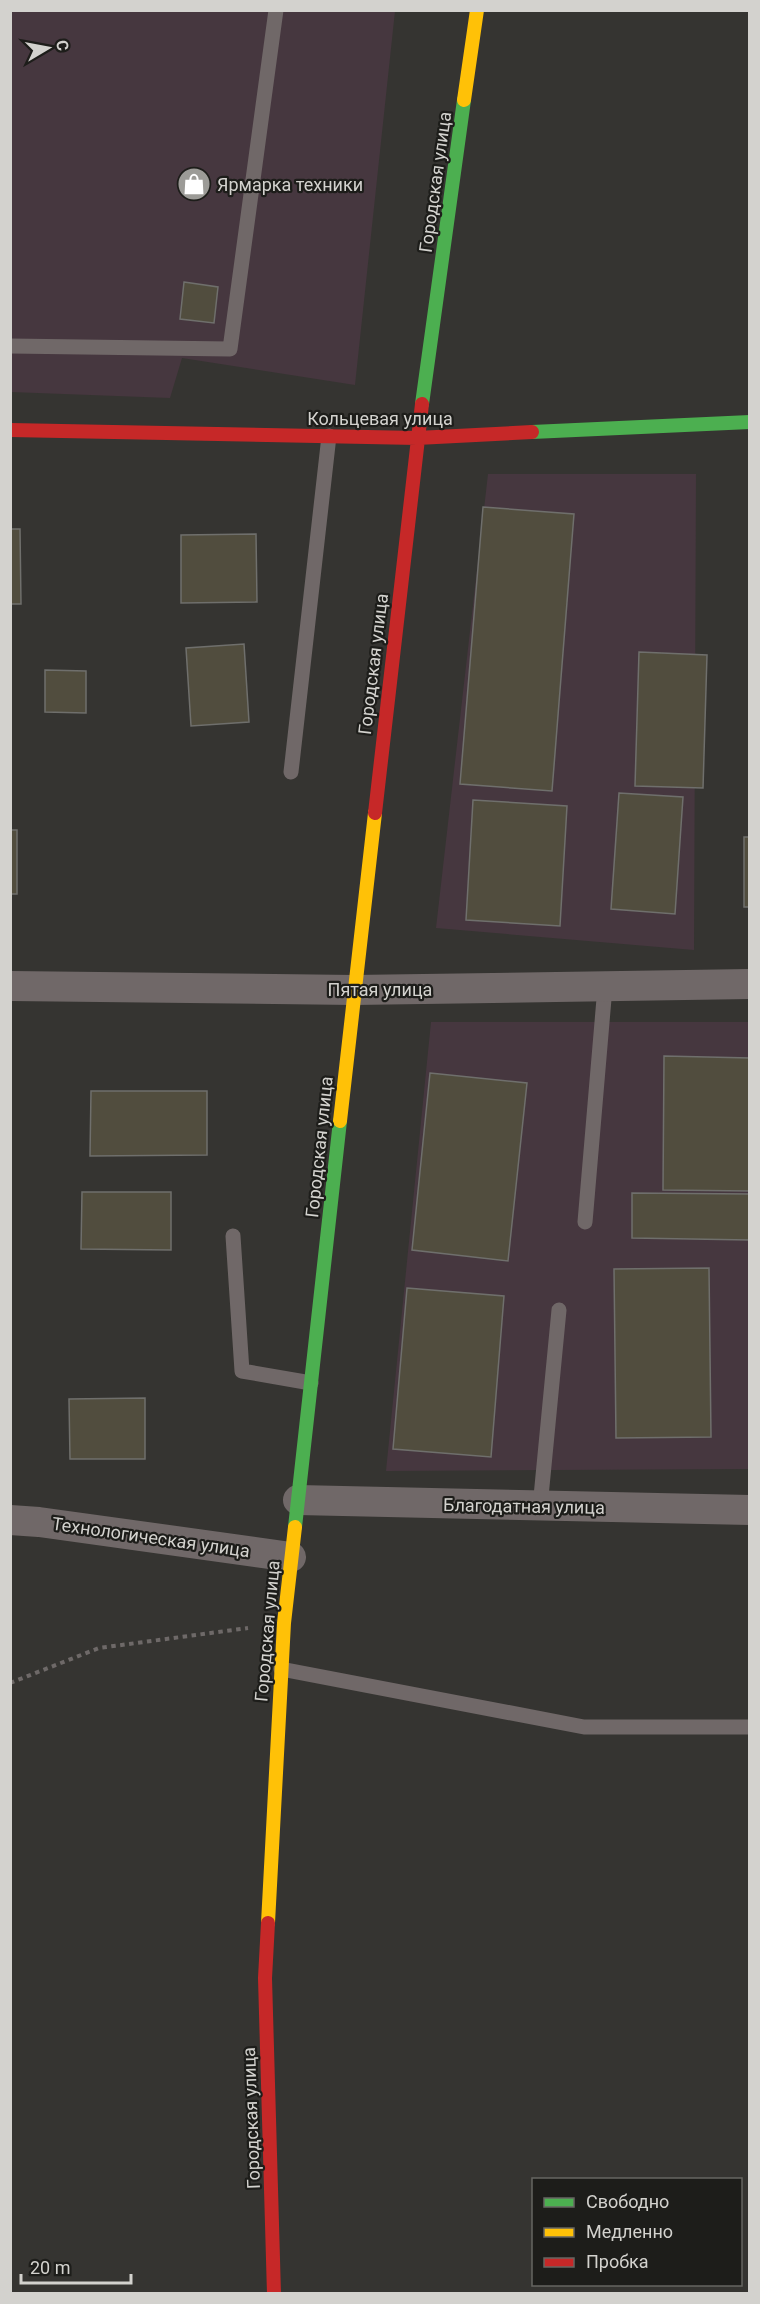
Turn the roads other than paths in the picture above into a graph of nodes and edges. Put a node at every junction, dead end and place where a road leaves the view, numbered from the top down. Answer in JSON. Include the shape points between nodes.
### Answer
{"nodes":[{"id":1,"x":276,"y":10,"type":"edge"},
{"id":2,"x":477,"y":10,"type":"edge"},
{"id":3,"x":10,"y":346,"type":"edge"},
{"id":4,"x":750,"y":422,"type":"edge"},
{"id":5,"x":10,"y":430,"type":"edge"},
{"id":6,"x":329,"y":436,"type":"junction"},
{"id":7,"x":417,"y":438,"type":"junction"},
{"id":8,"x":291,"y":772,"type":"dead end"},
{"id":9,"x":750,"y":984,"type":"edge"},
{"id":10,"x":10,"y":986,"type":"edge"},
{"id":11,"x":605,"y":987,"type":"junction"},
{"id":12,"x":354,"y":990,"type":"junction"},
{"id":13,"x":585,"y":1222,"type":"dead end"},
{"id":14,"x":233,"y":1236,"type":"dead end"},
{"id":15,"x":559,"y":1310,"type":"dead end"},
{"id":16,"x":310,"y":1383,"type":"junction"},
{"id":17,"x":298,"y":1500,"type":"junction"},
{"id":18,"x":540,"y":1507,"type":"junction"},
{"id":19,"x":750,"y":1510,"type":"edge"},
{"id":20,"x":10,"y":1520,"type":"edge"},
{"id":21,"x":291,"y":1557,"type":"junction"},
{"id":22,"x":281,"y":1669,"type":"junction"},
{"id":23,"x":750,"y":1727,"type":"edge"},
{"id":24,"x":274,"y":2294,"type":"edge"}],
"edges":[{"from":1,"to":3,"type":"lane","via":[[230,349]]},
{"from":2,"to":7,"type":"street","name":"Городская улица"},
{"from":4,"to":7,"type":"street","name":"Кольцевая улица"},
{"from":5,"to":6,"type":"street","name":"Кольцевая улица"},
{"from":6,"to":7,"type":"street","name":"Кольцевая улица"},
{"from":6,"to":8,"type":"lane"},
{"from":7,"to":12,"type":"street","name":"Городская улица"},
{"from":9,"to":11,"type":"street","name":"Пятая улица"},
{"from":10,"to":12,"type":"street","name":"Пятая улица"},
{"from":11,"to":12,"type":"street","name":"Пятая улица"},
{"from":11,"to":13,"type":"lane"},
{"from":12,"to":16,"type":"street","name":"Городская улица"},
{"from":14,"to":16,"type":"lane","via":[[242,1371]]},
{"from":15,"to":18,"type":"lane"},
{"from":16,"to":17,"type":"street","name":"Городская улица"},
{"from":17,"to":18,"type":"street","name":"Благодатная улица"},
{"from":17,"to":21,"type":"street","name":"Городская улица"},
{"from":18,"to":19,"type":"street","name":"Благодатная улица"},
{"from":20,"to":21,"type":"street","name":"Технологическая улица"},
{"from":21,"to":22,"type":"street","name":"Городская улица"},
{"from":22,"to":23,"type":"lane","via":[[584,1727]]},
{"from":22,"to":24,"type":"street","name":"Городская улица","via":[[265,1978]]}]}
